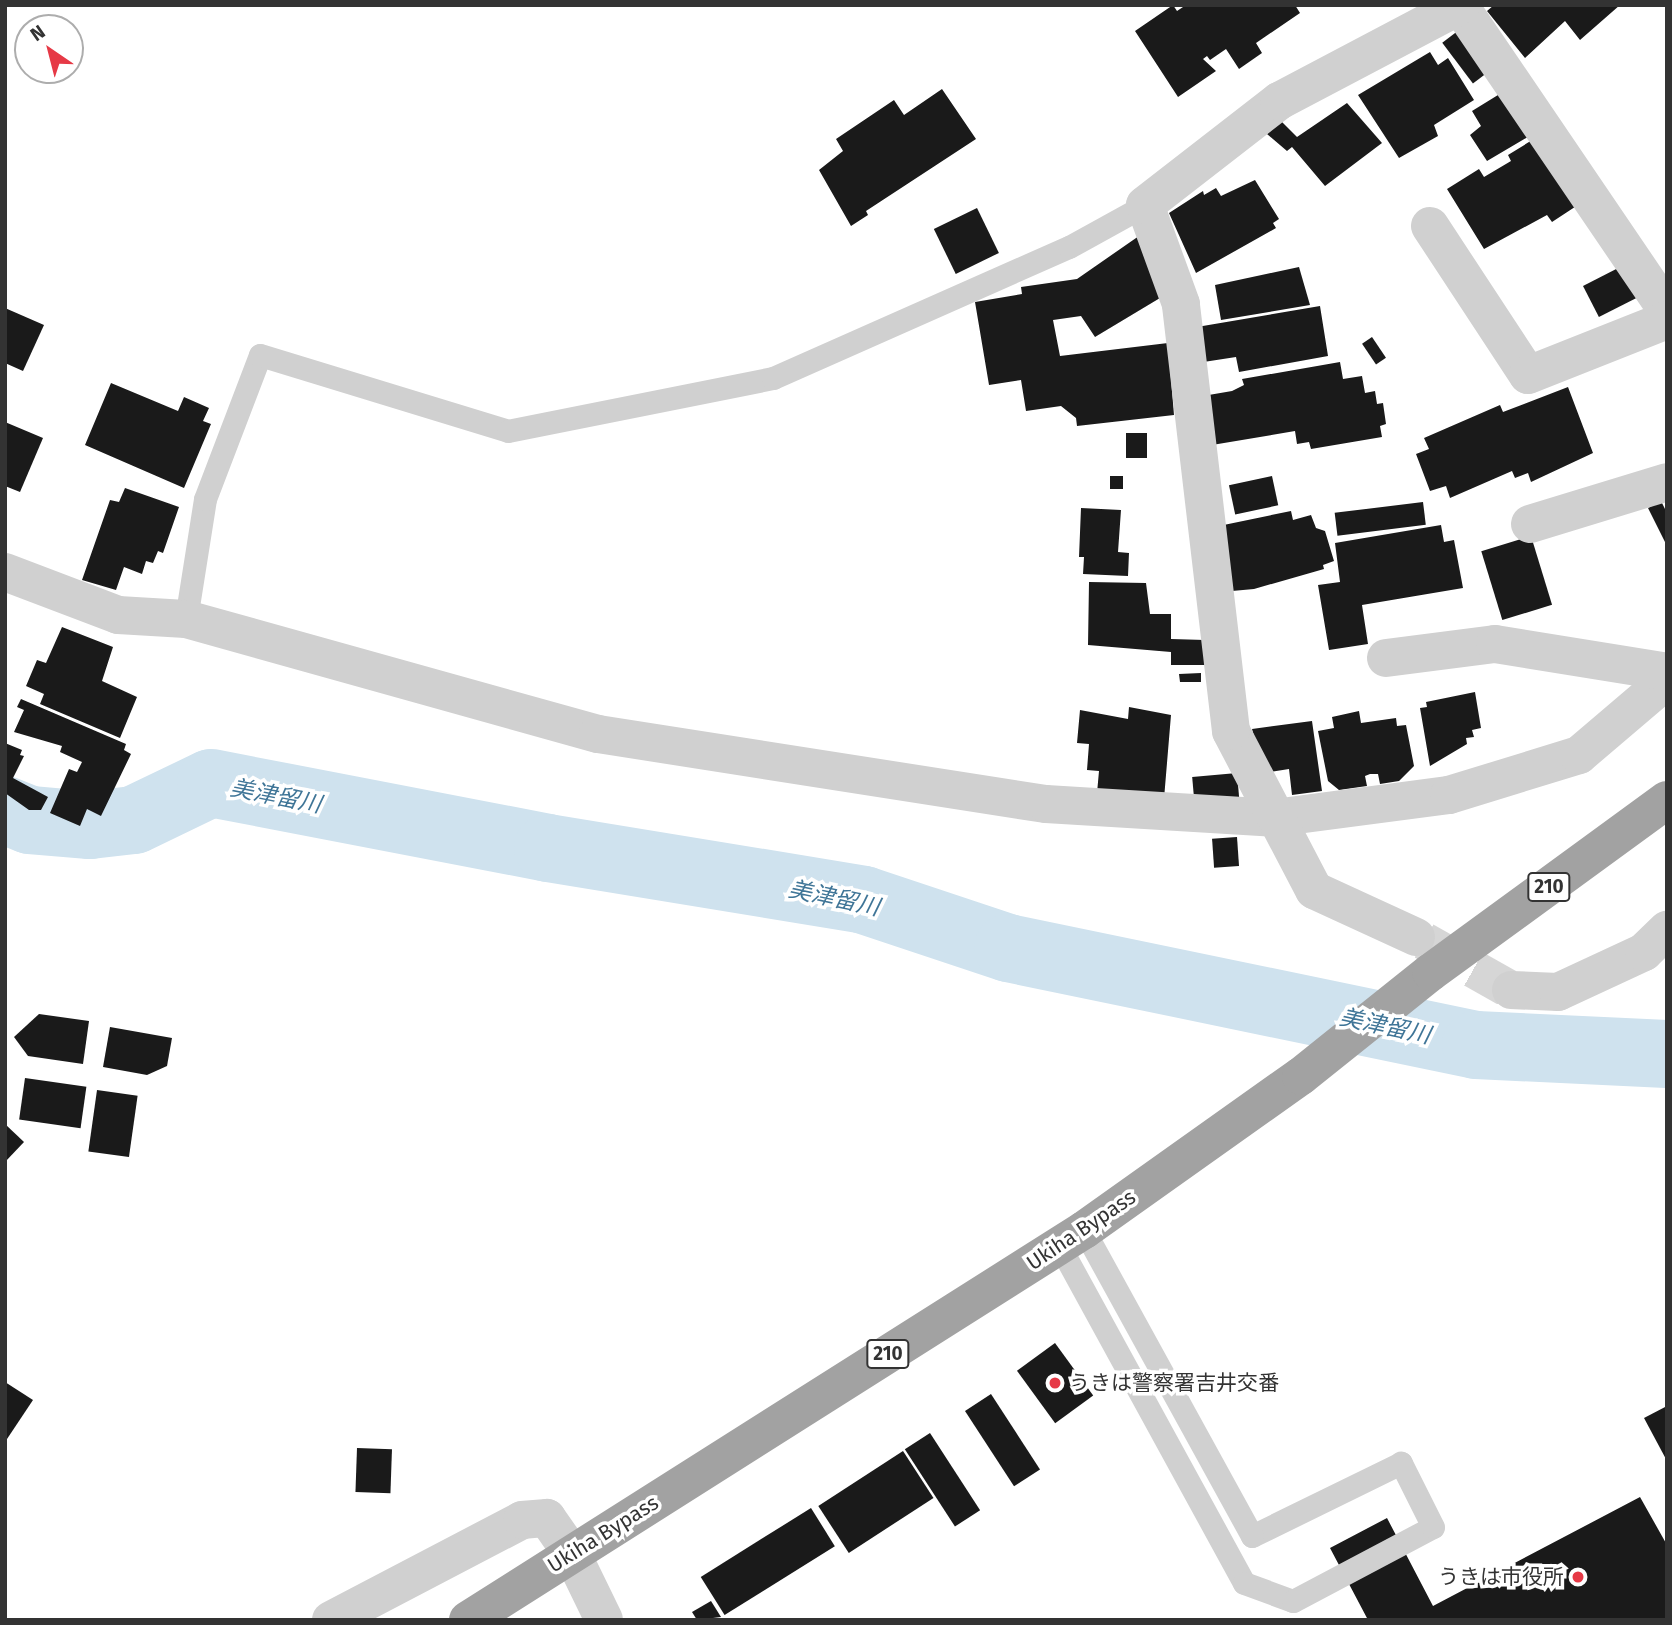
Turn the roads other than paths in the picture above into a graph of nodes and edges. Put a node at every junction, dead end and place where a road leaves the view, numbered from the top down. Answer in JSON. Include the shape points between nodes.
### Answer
{"nodes":[{"id":1,"x":1460,"y":6,"type":"edge"},
{"id":2,"x":1145,"y":205,"type":"junction"},
{"id":3,"x":1430,"y":226,"type":"dead end"},
{"id":4,"x":1667,"y":311,"type":"edge"},
{"id":5,"x":1667,"y":320,"type":"edge"},
{"id":6,"x":1667,"y":482,"type":"edge"},
{"id":7,"x":1530,"y":524,"type":"dead end"},
{"id":8,"x":5,"y":572,"type":"edge"},
{"id":9,"x":186,"y":619,"type":"junction"},
{"id":10,"x":1387,"y":658,"type":"dead end"},
{"id":11,"x":1667,"y":672,"type":"edge"},
{"id":12,"x":1667,"y":680,"type":"edge"},
{"id":13,"x":1667,"y":800,"type":"edge"},
{"id":14,"x":1274,"y":818,"type":"junction"},
{"id":15,"x":1667,"y":930,"type":"edge"},
{"id":16,"x":1416,"y":937,"type":"tunnel mouth"},
{"id":17,"x":1511,"y":989,"type":"tunnel mouth"},
{"id":18,"x":1072,"y":1238,"type":"junction"},
{"id":19,"x":572,"y":1553,"type":"junction"},
{"id":20,"x":331,"y":1620,"type":"edge"},
{"id":21,"x":468,"y":1620,"type":"edge"},
{"id":22,"x":604,"y":1620,"type":"edge"}],
"edges":[{"from":1,"to":2,"type":"street","via":[[1279,101]]},
{"from":1,"to":4,"type":"street"},
{"from":2,"to":9,"type":"lane","via":[[1069,247],[773,378],[508,431],[260,355],[205,499]]},
{"from":2,"to":14,"type":"street","via":[[1181,304],[1231,731]]},
{"from":3,"to":5,"type":"street","via":[[1528,375]]},
{"from":6,"to":7,"type":"street"},
{"from":8,"to":9,"type":"street","via":[[118,615]]},
{"from":9,"to":14,"type":"street","via":[[598,734],[1046,804]]},
{"from":10,"to":11,"type":"street","via":[[1495,643]]},
{"from":12,"to":14,"type":"street","via":[[1579,755],[1449,795]]},
{"from":13,"to":18,"type":"highway","name":"Ukiha Bypass","number":"210","via":[[1431,972],[1301,1076]]},
{"from":14,"to":16,"type":"street","via":[[1314,890]]},
{"from":15,"to":17,"type":"street","via":[[1644,953],[1558,992]]},
{"from":18,"to":18,"type":"lane","via":[[1252,1536],[1401,1462],[1433,1527],[1293,1601],[1244,1583]]},
{"from":18,"to":19,"type":"highway","name":"Ukiha Bypass","number":"210"},
{"from":19,"to":20,"type":"street","via":[[547,1518],[522,1520]]},
{"from":19,"to":21,"type":"highway","name":"Ukiha Bypass","number":"210"},
{"from":19,"to":22,"type":"street"}]}
